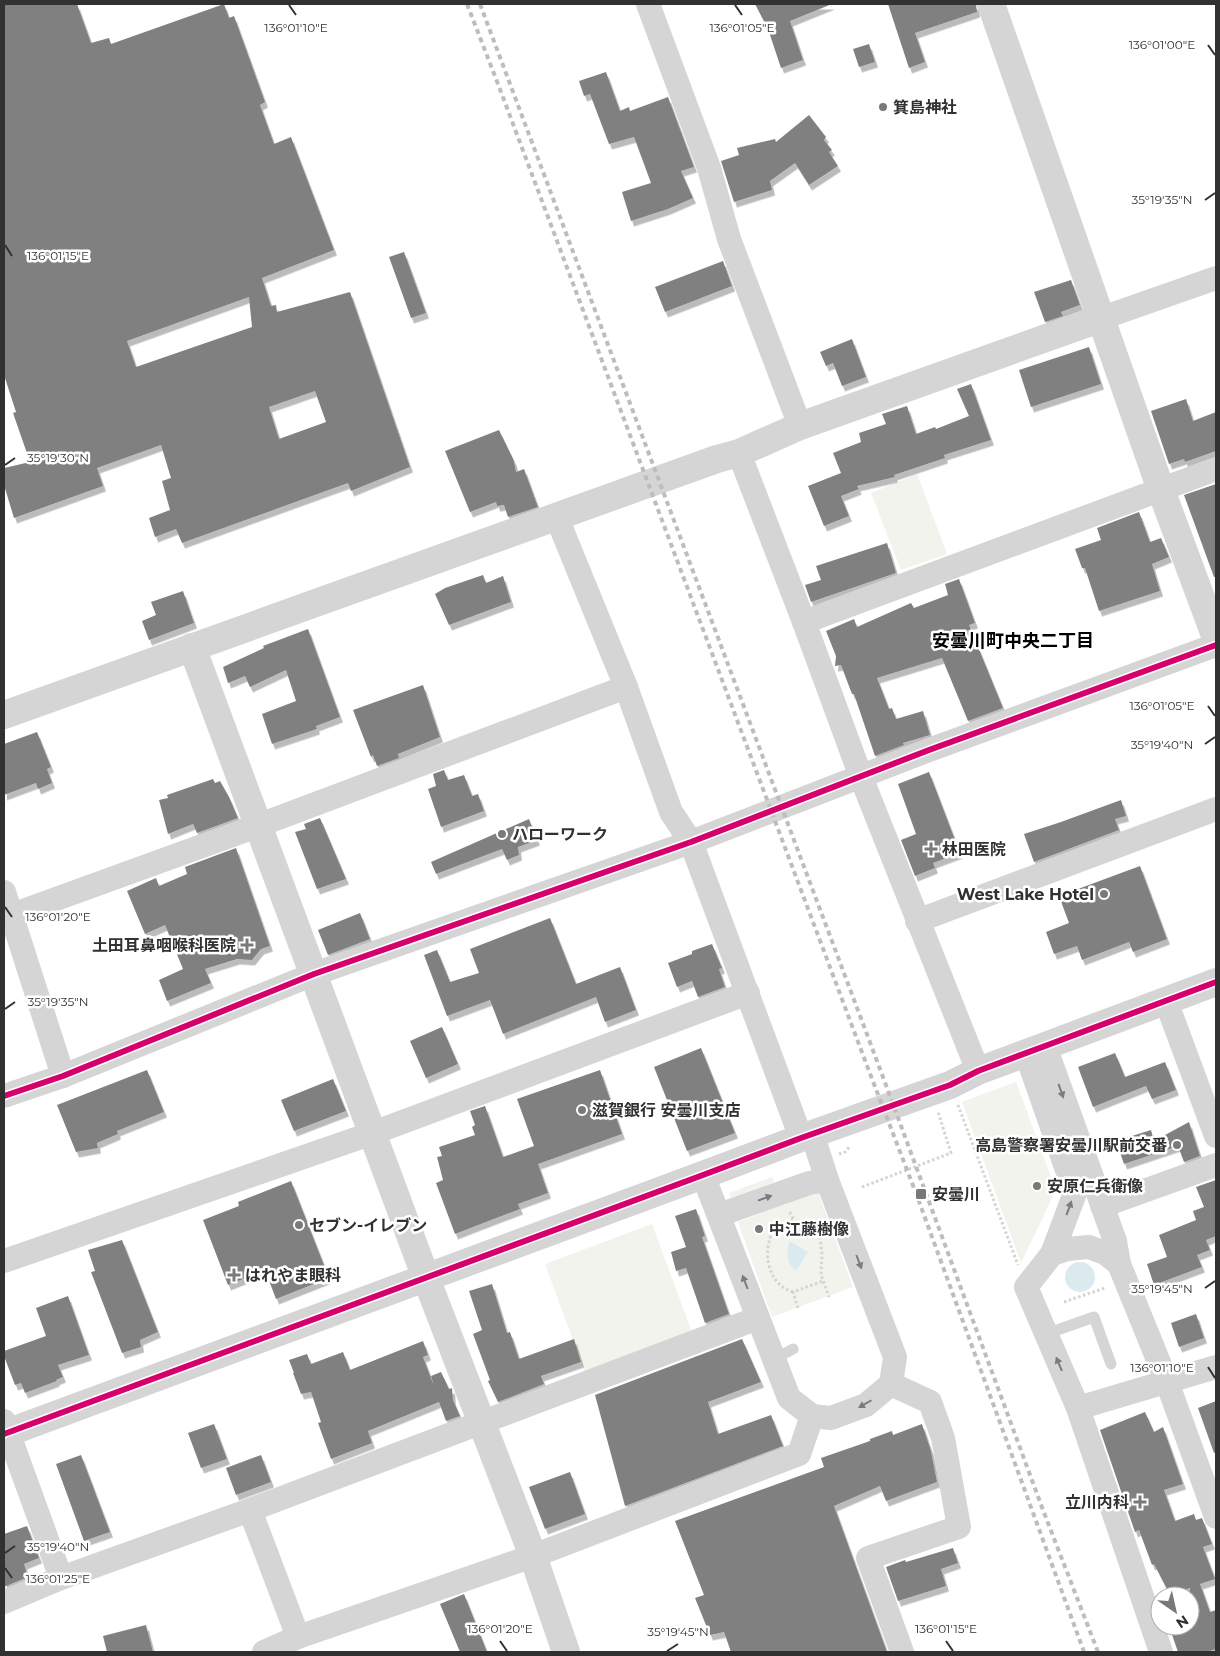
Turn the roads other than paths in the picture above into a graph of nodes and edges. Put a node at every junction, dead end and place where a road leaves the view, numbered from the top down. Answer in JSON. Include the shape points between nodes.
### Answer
{"nodes":[{"id":1,"x":648,"y":4,"type":"edge"},
{"id":2,"x":991,"y":4,"type":"edge"},
{"id":3,"x":1216,"y":278,"type":"edge"},
{"id":4,"x":1102,"y":318,"type":"junction"},
{"id":5,"x":800,"y":426,"type":"junction"},
{"id":6,"x":739,"y":453,"type":"junction"},
{"id":7,"x":1216,"y":469,"type":"edge"},
{"id":8,"x":1161,"y":490,"type":"junction"},
{"id":9,"x":557,"y":518,"type":"junction"},
{"id":10,"x":804,"y":622,"type":"junction"},
{"id":11,"x":1216,"y":638,"type":"edge"},
{"id":12,"x":1216,"y":645,"type":"edge"},
{"id":13,"x":192,"y":647,"type":"junction"},
{"id":14,"x":626,"y":687,"type":"junction"},
{"id":15,"x":4,"y":715,"type":"edge"},
{"id":16,"x":861,"y":777,"type":"junction"},
{"id":17,"x":1216,"y":809,"type":"edge"},
{"id":18,"x":257,"y":826,"type":"junction"},
{"id":19,"x":692,"y":842,"type":"junction"},
{"id":20,"x":4,"y":892,"type":"edge"},
{"id":21,"x":12,"y":914,"type":"junction"},
{"id":22,"x":917,"y":921,"type":"junction"},
{"id":23,"x":314,"y":974,"type":"junction"},
{"id":24,"x":1216,"y":982,"type":"edge"},
{"id":25,"x":748,"y":993,"type":"junction"},
{"id":26,"x":1166,"y":1000,"type":"junction"},
{"id":27,"x":1035,"y":1049,"type":"junction"},
{"id":28,"x":978,"y":1071,"type":"junction"},
{"id":29,"x":63,"y":1076,"type":"junction"},
{"id":30,"x":4,"y":1096,"type":"edge"},
{"id":31,"x":373,"y":1133,"type":"junction"},
{"id":32,"x":807,"y":1136,"type":"junction"},
{"id":33,"x":1216,"y":1136,"type":"edge"},
{"id":34,"x":1216,"y":1165,"type":"edge"},
{"id":35,"x":703,"y":1175,"type":"junction"},
{"id":36,"x":827,"y":1180,"type":"junction"},
{"id":37,"x":1102,"y":1206,"type":"junction"},
{"id":38,"x":719,"y":1215,"type":"junction"},
{"id":39,"x":1052,"y":1254,"type":"junction"},
{"id":40,"x":4,"y":1261,"type":"edge"},
{"id":41,"x":1119,"y":1264,"type":"junction"},
{"id":42,"x":426,"y":1278,"type":"junction"},
{"id":43,"x":758,"y":1318,"type":"junction"},
{"id":44,"x":1046,"y":1334,"type":"junction"},
{"id":45,"x":1112,"y":1364,"type":"dead end"},
{"id":46,"x":1216,"y":1367,"type":"edge"},
{"id":47,"x":1167,"y":1382,"type":"junction"},
{"id":48,"x":891,"y":1384,"type":"junction"},
{"id":49,"x":1078,"y":1408,"type":"junction"},
{"id":50,"x":812,"y":1416,"type":"junction"},
{"id":51,"x":481,"y":1422,"type":"junction"},
{"id":52,"x":5,"y":1430,"type":"edge"},
{"id":53,"x":250,"y":1510,"type":"junction"},
{"id":54,"x":1216,"y":1517,"type":"edge"},
{"id":55,"x":533,"y":1556,"type":"junction"},
{"id":56,"x":60,"y":1578,"type":"junction"},
{"id":57,"x":4,"y":1602,"type":"edge"},
{"id":58,"x":298,"y":1637,"type":"junction"},
{"id":59,"x":264,"y":1652,"type":"edge"},
{"id":60,"x":566,"y":1652,"type":"edge"},
{"id":61,"x":902,"y":1652,"type":"edge"},
{"id":62,"x":1161,"y":1652,"type":"edge"}],
"edges":[{"from":1,"to":5,"type":"street","via":[[709,168],[729,239]]},
{"from":2,"to":4,"type":"street"},
{"from":3,"to":4,"type":"street"},
{"from":4,"to":5,"type":"street"},
{"from":4,"to":8,"type":"street"},
{"from":5,"to":6,"type":"street"},
{"from":6,"to":9,"type":"street"},
{"from":6,"to":10,"type":"street"},
{"from":7,"to":8,"type":"street"},
{"from":8,"to":10,"type":"street"},
{"from":8,"to":11,"type":"street"},
{"from":9,"to":13,"type":"street"},
{"from":9,"to":14,"type":"street"},
{"from":10,"to":16,"type":"street"},
{"from":12,"to":16,"type":"street"},
{"from":13,"to":15,"type":"street"},
{"from":13,"to":18,"type":"street"},
{"from":14,"to":18,"type":"street"},
{"from":14,"to":19,"type":"street","via":[[671,812]]},
{"from":16,"to":19,"type":"street"},
{"from":16,"to":22,"type":"street"},
{"from":17,"to":22,"type":"street"},
{"from":18,"to":21,"type":"street"},
{"from":18,"to":23,"type":"street"},
{"from":19,"to":23,"type":"street"},
{"from":19,"to":25,"type":"street"},
{"from":20,"to":21,"type":"street"},
{"from":21,"to":29,"type":"street"},
{"from":22,"to":28,"type":"street"},
{"from":23,"to":29,"type":"street"},
{"from":23,"to":31,"type":"street"},
{"from":24,"to":26,"type":"street"},
{"from":25,"to":31,"type":"street"},
{"from":25,"to":32,"type":"street"},
{"from":26,"to":27,"type":"street"},
{"from":26,"to":33,"type":"street"},
{"from":27,"to":28,"type":"street"},
{"from":27,"to":37,"type":"street","one_way":true},
{"from":39,"to":27,"type":"street","one_way":true,"via":[[1074,1193]]},
{"from":28,"to":32,"type":"street","via":[[950,1085]]},
{"from":29,"to":30,"type":"street"},
{"from":31,"to":40,"type":"street"},
{"from":31,"to":42,"type":"street"},
{"from":32,"to":35,"type":"street"},
{"from":32,"to":36,"type":"street"},
{"from":34,"to":37,"type":"street"},
{"from":35,"to":38,"type":"street"},
{"from":35,"to":42,"type":"street"},
{"from":38,"to":36,"type":"street","one_way":true,"via":[[809,1183]]},
{"from":36,"to":48,"type":"street","one_way":true,"via":[[895,1357]]},
{"from":37,"to":41,"type":"street","via":[[1116,1241]]},
{"from":43,"to":38,"type":"street","one_way":true},
{"from":39,"to":41,"type":"street","via":[[1089,1247],[1105,1253]]},
{"from":39,"to":44,"type":"street","via":[[1026,1287]]},
{"from":41,"to":47,"type":"street"},
{"from":42,"to":51,"type":"street"},
{"from":42,"to":52,"type":"street"},
{"from":43,"to":50,"type":"street","via":[[784,1354],[789,1398]]},
{"from":43,"to":51,"type":"street"},
{"from":44,"to":45,"type":"lane","via":[[1094,1317]]},
{"from":49,"to":44,"type":"street","one_way":true},
{"from":46,"to":47,"type":"street"},
{"from":47,"to":49,"type":"street"},
{"from":47,"to":54,"type":"street"},
{"from":48,"to":50,"type":"street","one_way":true,"via":[[866,1405],[831,1418]]},
{"from":48,"to":61,"type":"street","via":[[930,1402],[943,1438],[959,1527],[868,1558]]},
{"from":49,"to":62,"type":"street"},
{"from":50,"to":55,"type":"street","via":[[798,1454]]},
{"from":51,"to":53,"type":"street"},
{"from":51,"to":55,"type":"street"},
{"from":52,"to":56,"type":"street"},
{"from":53,"to":56,"type":"street"},
{"from":53,"to":58,"type":"street"},
{"from":55,"to":58,"type":"street"},
{"from":55,"to":60,"type":"street"},
{"from":56,"to":57,"type":"street"},
{"from":58,"to":59,"type":"street"}]}
